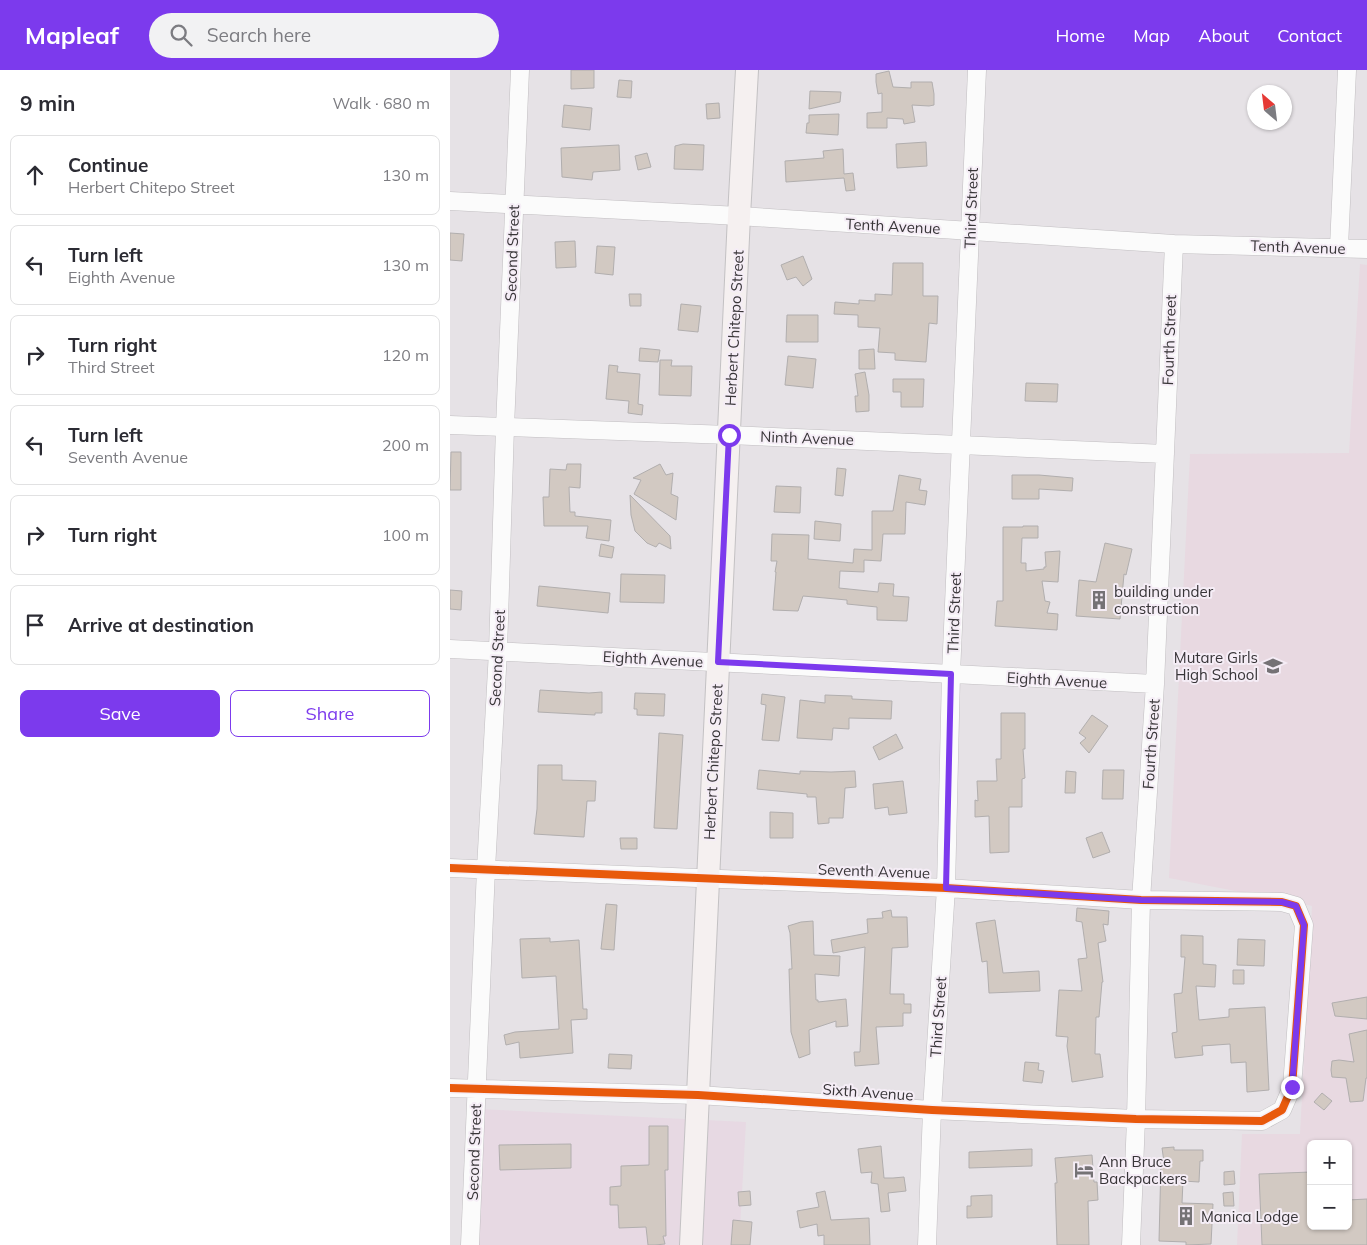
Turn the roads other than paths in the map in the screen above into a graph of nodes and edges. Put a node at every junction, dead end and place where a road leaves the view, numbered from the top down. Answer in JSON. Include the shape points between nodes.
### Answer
{"nodes":[{"id":1,"x":520,"y":70,"type":"edge"},
{"id":2,"x":747,"y":70,"type":"edge"},
{"id":3,"x":976,"y":70,"type":"edge"},
{"id":4,"x":1347,"y":70,"type":"edge"},
{"id":5,"x":450,"y":201,"type":"edge"},
{"id":6,"x":514,"y":204,"type":"junction"},
{"id":7,"x":739,"y":216,"type":"junction"},
{"id":8,"x":970,"y":230,"type":"junction"},
{"id":9,"x":1174,"y":244,"type":"junction"},
{"id":10,"x":1339,"y":247,"type":"junction"},
{"id":11,"x":1367,"y":249,"type":"edge"},
{"id":12,"x":450,"y":425,"type":"edge"},
{"id":13,"x":505,"y":427,"type":"junction"},
{"id":14,"x":729,"y":435,"type":"junction"},
{"id":15,"x":961,"y":445,"type":"junction"},
{"id":16,"x":1165,"y":454,"type":"junction"},
{"id":17,"x":450,"y":649,"type":"edge"},
{"id":18,"x":498,"y":651,"type":"junction"},
{"id":19,"x":718,"y":662,"type":"junction"},
{"id":20,"x":951,"y":674,"type":"junction"},
{"id":21,"x":1155,"y":684,"type":"junction"},
{"id":22,"x":450,"y":868,"type":"edge"},
{"id":23,"x":486,"y":869,"type":"junction"},
{"id":24,"x":708,"y":878,"type":"junction"},
{"id":25,"x":946,"y":888,"type":"junction"},
{"id":26,"x":1141,"y":900,"type":"junction"},
{"id":27,"x":450,"y":1088,"type":"edge"},
{"id":28,"x":476,"y":1089,"type":"junction"},
{"id":29,"x":698,"y":1095,"type":"junction"},
{"id":30,"x":932,"y":1110,"type":"junction"},
{"id":31,"x":1282,"y":1110,"type":"joint"},
{"id":32,"x":1136,"y":1119,"type":"junction"},
{"id":33,"x":470,"y":1245,"type":"edge"},
{"id":34,"x":691,"y":1245,"type":"edge"},
{"id":35,"x":927,"y":1245,"type":"edge"},
{"id":36,"x":1131,"y":1245,"type":"edge"}],
"edges":[{"from":1,"to":6,"type":"street","name":"Second Street"},
{"from":2,"to":7,"type":"main road","name":"Herbert Chitepo Street"},
{"from":3,"to":8,"type":"street","name":"Third Street"},
{"from":4,"to":10,"type":"street"},
{"from":5,"to":6,"type":"street","name":"Tenth Avenue"},
{"from":6,"to":7,"type":"street","name":"Tenth Avenue"},
{"from":6,"to":13,"type":"street","name":"Second Street"},
{"from":7,"to":8,"type":"street","name":"Tenth Avenue"},
{"from":7,"to":14,"type":"main road","name":"Herbert Chitepo Street"},
{"from":8,"to":9,"type":"street","name":"Tenth Avenue"},
{"from":8,"to":15,"type":"street","name":"Third Street"},
{"from":9,"to":10,"type":"street","name":"Tenth Avenue"},
{"from":9,"to":16,"type":"street","name":"Fourth Street"},
{"from":10,"to":11,"type":"street","name":"Tenth Avenue"},
{"from":12,"to":13,"type":"street","name":"Ninth Avenue"},
{"from":13,"to":14,"type":"street","name":"Ninth Avenue"},
{"from":13,"to":18,"type":"street","name":"Second Street"},
{"from":14,"to":15,"type":"street","name":"Ninth Avenue"},
{"from":14,"to":19,"type":"main road","name":"Herbert Chitepo Street"},
{"from":15,"to":16,"type":"street","name":"Ninth Avenue"},
{"from":15,"to":20,"type":"street","name":"Third Street"},
{"from":16,"to":21,"type":"street","name":"Fourth Street"},
{"from":17,"to":18,"type":"street","name":"Eighth Avenue"},
{"from":18,"to":19,"type":"street","name":"Eighth Avenue"},
{"from":18,"to":23,"type":"street","name":"Second Street"},
{"from":19,"to":20,"type":"street","name":"Eighth Avenue"},
{"from":19,"to":24,"type":"main road","name":"Herbert Chitepo Street"},
{"from":20,"to":21,"type":"street","name":"Eighth Avenue"},
{"from":20,"to":25,"type":"street","name":"Third Street"},
{"from":21,"to":26,"type":"street","name":"Fourth Street"},
{"from":22,"to":23,"type":"street","name":"Seventh Avenue"},
{"from":23,"to":24,"type":"street","name":"Seventh Avenue"},
{"from":23,"to":28,"type":"street","name":"Second Street"},
{"from":24,"to":25,"type":"street","name":"Seventh Avenue"},
{"from":24,"to":29,"type":"main road","name":"Herbert Chitepo Street"},
{"from":25,"to":26,"type":"street","name":"Seventh Avenue"},
{"from":25,"to":30,"type":"street","name":"Third Street"},
{"from":26,"to":31,"type":"street","name":"Seventh Avenue","via":[[1282,902],[1296,906],[1304,925],[1292,1087]]},
{"from":26,"to":32,"type":"street","name":"Fourth Street"},
{"from":27,"to":28,"type":"street","name":"Sixth Avenue"},
{"from":28,"to":29,"type":"street","name":"Sixth Avenue"},
{"from":28,"to":33,"type":"street","name":"Second Street"},
{"from":29,"to":30,"type":"street","name":"Sixth Avenue"},
{"from":29,"to":34,"type":"main road","name":"Herbert Chitepo Street"},
{"from":30,"to":32,"type":"street","name":"Sixth Avenue"},
{"from":30,"to":35,"type":"street","name":"Third Street"},
{"from":31,"to":32,"type":"street","name":"Sixth Avenue","via":[[1262,1121]]},
{"from":32,"to":36,"type":"street","name":"Fourth Street"}]}
